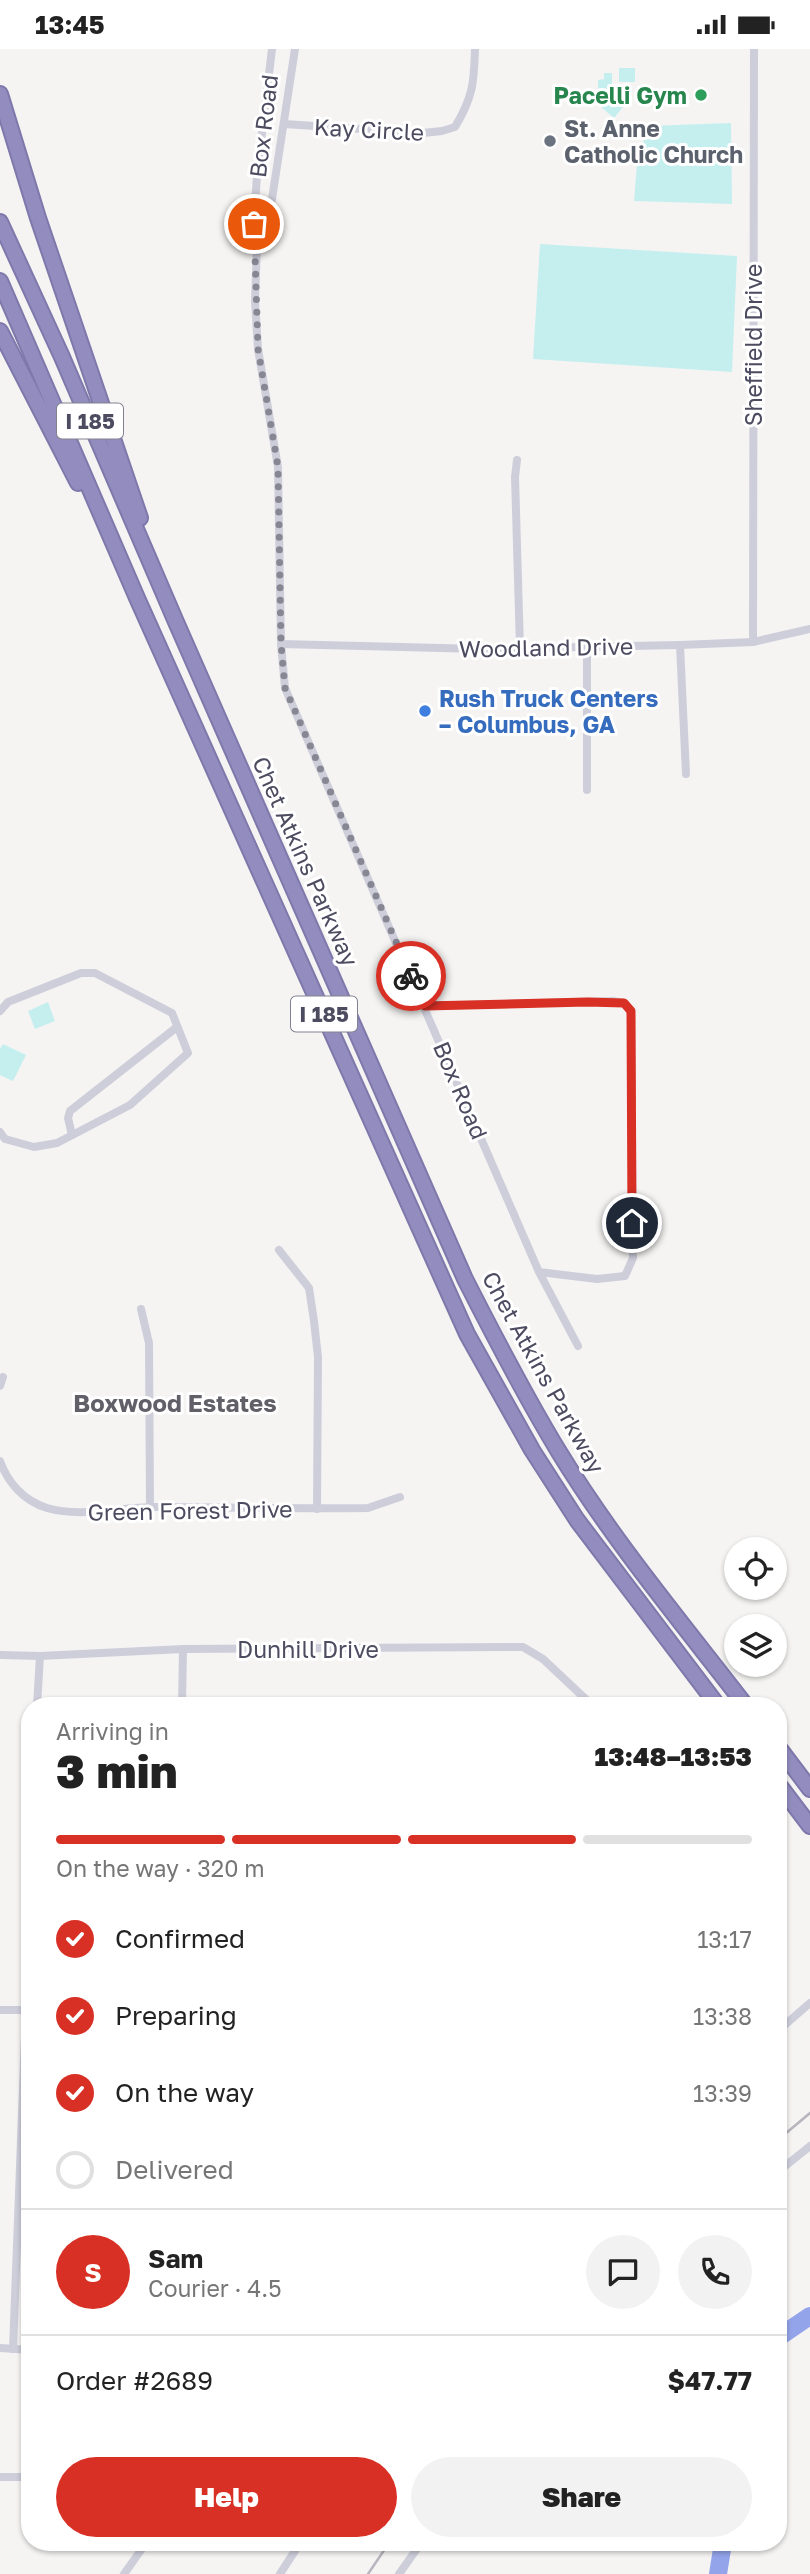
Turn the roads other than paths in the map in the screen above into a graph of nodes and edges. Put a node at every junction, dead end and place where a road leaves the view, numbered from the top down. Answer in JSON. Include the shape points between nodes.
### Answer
{"nodes":[{"id":1,"x":272,"y":49,"type":"edge"},
{"id":2,"x":295,"y":49,"type":"edge"},
{"id":3,"x":475,"y":49,"type":"edge"},
{"id":4,"x":754,"y":49,"type":"edge"},
{"id":5,"x":0,"y":94,"type":"edge"},
{"id":6,"x":284,"y":124,"type":"junction"},
{"id":7,"x":0,"y":222,"type":"edge"},
{"id":8,"x":257,"y":245,"type":"junction"},
{"id":9,"x":0,"y":281,"type":"edge"},
{"id":10,"x":0,"y":331,"type":"edge"},
{"id":11,"x":517,"y":460,"type":"dead end"},
{"id":12,"x":137,"y":598,"type":"junction"},
{"id":13,"x":176,"y":622,"type":"junction"},
{"id":14,"x":810,"y":629,"type":"edge"},
{"id":15,"x":753,"y":642,"type":"junction"},
{"id":16,"x":281,"y":644,"type":"junction"},
{"id":17,"x":680,"y":645,"type":"junction"},
{"id":18,"x":587,"y":647,"type":"junction"},
{"id":19,"x":520,"y":648,"type":"junction"},
{"id":20,"x":686,"y":774,"type":"dead end"},
{"id":21,"x":587,"y":790,"type":"dead end"},
{"id":22,"x":425,"y":1006,"type":"junction"},
{"id":23,"x":0,"y":1011,"type":"edge"},
{"id":24,"x":177,"y":1027,"type":"junction"},
{"id":25,"x":72,"y":1135,"type":"junction"},
{"id":26,"x":2,"y":1138,"type":"edge"},
{"id":27,"x":279,"y":1250,"type":"dead end"},
{"id":28,"x":539,"y":1272,"type":"junction"},
{"id":29,"x":141,"y":1309,"type":"dead end"},
{"id":30,"x":578,"y":1346,"type":"dead end"},
{"id":31,"x":0,"y":1461,"type":"edge"},
{"id":32,"x":400,"y":1497,"type":"dead end"},
{"id":33,"x":150,"y":1507,"type":"junction"},
{"id":34,"x":317,"y":1509,"type":"junction"},
{"id":35,"x":183,"y":1649,"type":"junction"},
{"id":36,"x":0,"y":1655,"type":"edge"},
{"id":37,"x":40,"y":1656,"type":"junction"},
{"id":38,"x":38,"y":1697,"type":"edge"},
{"id":39,"x":182,"y":1697,"type":"edge"},
{"id":40,"x":584,"y":1697,"type":"edge"},
{"id":41,"x":711,"y":1697,"type":"edge"},
{"id":42,"x":739,"y":1697,"type":"edge"},
{"id":43,"x":787,"y":1759,"type":"edge"},
{"id":44,"x":810,"y":1789,"type":"edge"},
{"id":45,"x":787,"y":1796,"type":"edge"},
{"id":46,"x":810,"y":1826,"type":"edge"},
{"id":47,"x":810,"y":2003,"type":"edge"},
{"id":48,"x":0,"y":2010,"type":"edge"},
{"id":49,"x":21,"y":2010,"type":"edge"},
{"id":50,"x":787,"y":2023,"type":"edge"},
{"id":51,"x":21,"y":2141,"type":"edge"},
{"id":52,"x":810,"y":2146,"type":"edge"},
{"id":53,"x":787,"y":2165,"type":"edge"},
{"id":54,"x":0,"y":2348,"type":"edge"},
{"id":55,"x":13,"y":2350,"type":"junction"},
{"id":56,"x":21,"y":2350,"type":"edge"},
{"id":57,"x":0,"y":2477,"type":"edge"},
{"id":58,"x":21,"y":2477,"type":"edge"},
{"id":59,"x":140,"y":2551,"type":"edge"},
{"id":60,"x":295,"y":2551,"type":"edge"},
{"id":61,"x":415,"y":2551,"type":"edge"},
{"id":62,"x":124,"y":2574,"type":"edge"},
{"id":63,"x":280,"y":2574,"type":"edge"},
{"id":64,"x":398,"y":2574,"type":"edge"}],
"edges":[{"from":1,"to":8,"type":"street","name":"Box Road","via":[[257,174]]},
{"from":2,"to":6,"type":"street","name":"Box Road"},
{"from":3,"to":6,"type":"street","name":"Kay Circle","via":[[474,84],[455,127],[424,133]]},
{"from":4,"to":15,"type":"street","name":"Sheffield Drive"},
{"from":5,"to":13,"type":"highway"},
{"from":6,"to":8,"type":"street","name":"Box Road","via":[[272,199]]},
{"from":7,"to":13,"type":"highway","name":"Chet Atkins Parkway","number":"I 185"},
{"from":8,"to":16,"type":"street","name":"Box Road","via":[[258,349],[278,467]]},
{"from":9,"to":12,"type":"highway","name":"Chet Atkins Parkway","number":"I 185"},
{"from":10,"to":12,"type":"highway"},
{"from":11,"to":19,"type":"street"},
{"from":12,"to":41,"type":"highway","name":"Chet Atkins Parkway","number":"I 185","via":[[467,1334],[577,1520]]},
{"from":13,"to":42,"type":"highway","name":"Chet Atkins Parkway","number":"I 185","via":[[423,1188],[510,1368],[560,1454],[629,1556]]},
{"from":14,"to":15,"type":"street","name":"Woodland Drive"},
{"from":15,"to":17,"type":"street","name":"Woodland Drive"},
{"from":16,"to":19,"type":"street","name":"Woodland Drive"},
{"from":16,"to":22,"type":"street","name":"Box Road","via":[[291,704]]},
{"from":17,"to":18,"type":"street","name":"Woodland Drive"},
{"from":17,"to":20,"type":"street"},
{"from":18,"to":19,"type":"street","name":"Woodland Drive"},
{"from":18,"to":21,"type":"street"},
{"from":22,"to":28,"type":"street","name":"Box Road"},
{"from":22,"to":28,"type":"street","via":[[624,1003],[631,1011],[633,1258],[625,1276],[597,1279]]},
{"from":23,"to":24,"type":"street","via":[[8,1002],[81,973],[95,973],[172,1013]]},
{"from":24,"to":25,"type":"street","via":[[70,1111]]},
{"from":24,"to":25,"type":"street","via":[[188,1053],[130,1105]]},
{"from":25,"to":26,"type":"street","via":[[34,1147]]},
{"from":27,"to":34,"type":"street","via":[[309,1288],[314,1321]]},
{"from":28,"to":30,"type":"street","name":"Box Road"},
{"from":29,"to":33,"type":"street","via":[[149,1343]]},
{"from":31,"to":33,"type":"street","name":"Green Forest Drive","via":[[11,1484],[46,1508],[87,1512]]},
{"from":32,"to":34,"type":"street","name":"Green Forest Drive","via":[[368,1508]]},
{"from":33,"to":34,"type":"street","name":"Green Forest Drive"},
{"from":35,"to":37,"type":"street","name":"Dunhill Drive"},
{"from":35,"to":39,"type":"street"},
{"from":35,"to":40,"type":"street","name":"Dunhill Drive","via":[[523,1647],[544,1659]]},
{"from":36,"to":37,"type":"street","name":"Dunhill Drive"},
{"from":37,"to":38,"type":"street"},
{"from":43,"to":44,"type":"highway"},
{"from":45,"to":46,"type":"highway"},
{"from":47,"to":50,"type":"street"},
{"from":48,"to":49,"type":"street"},
{"from":51,"to":55,"type":"street"},
{"from":52,"to":53,"type":"street"},
{"from":54,"to":55,"type":"street"},
{"from":55,"to":56,"type":"street"},
{"from":57,"to":58,"type":"street"},
{"from":59,"to":62,"type":"street"},
{"from":60,"to":63,"type":"street"},
{"from":61,"to":64,"type":"street"}]}
